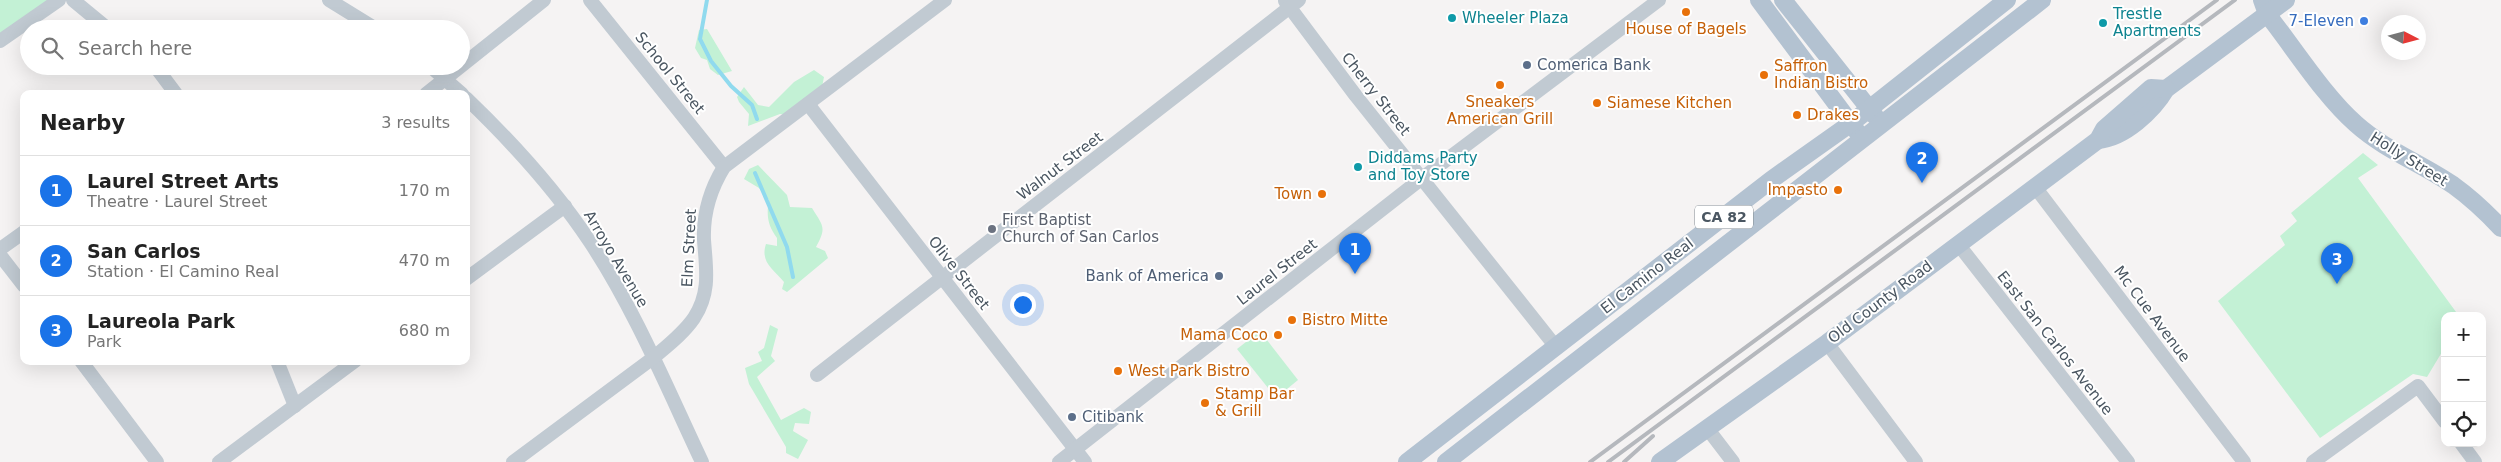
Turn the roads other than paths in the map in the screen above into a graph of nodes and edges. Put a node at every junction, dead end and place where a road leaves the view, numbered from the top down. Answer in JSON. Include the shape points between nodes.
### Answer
{"nodes":[{"id":1,"x":59,"y":0,"type":"edge"},
{"id":2,"x":73,"y":0,"type":"edge"},
{"id":3,"x":328,"y":0,"type":"edge"},
{"id":4,"x":544,"y":0,"type":"edge"},
{"id":5,"x":590,"y":0,"type":"edge"},
{"id":6,"x":945,"y":0,"type":"edge"},
{"id":7,"x":1659,"y":0,"type":"edge"},
{"id":8,"x":1759,"y":0,"type":"edge"},
{"id":9,"x":1783,"y":0,"type":"edge"},
{"id":10,"x":2008,"y":0,"type":"edge"},
{"id":11,"x":2042,"y":0,"type":"edge"},
{"id":12,"x":2248,"y":0,"type":"edge"},
{"id":13,"x":2286,"y":0,"type":"edge"},
{"id":14,"x":1291,"y":2,"type":"edge"},
{"id":15,"x":2264,"y":7,"type":"edge"},
{"id":16,"x":30,"y":20,"type":"edge"},
{"id":17,"x":97,"y":20,"type":"edge"},
{"id":18,"x":361,"y":20,"type":"edge"},
{"id":19,"x":20,"y":27,"type":"edge"},
{"id":20,"x":0,"y":41,"type":"edge"},
{"id":21,"x":470,"y":60,"type":"edge"},
{"id":22,"x":162,"y":75,"type":"edge"},
{"id":23,"x":443,"y":75,"type":"edge"},
{"id":24,"x":451,"y":75,"type":"edge"},
{"id":25,"x":447,"y":78,"type":"junction"},
{"id":26,"x":173,"y":90,"type":"edge"},
{"id":27,"x":431,"y":90,"type":"edge"},
{"id":28,"x":458,"y":90,"type":"edge"},
{"id":29,"x":470,"y":102,"type":"edge"},
{"id":30,"x":808,"y":104,"type":"junction"},
{"id":31,"x":1869,"y":108,"type":"junction"},
{"id":32,"x":1850,"y":124,"type":"junction"},
{"id":33,"x":1882,"y":124,"type":"junction"},
{"id":34,"x":1863,"y":139,"type":"junction"},
{"id":35,"x":724,"y":167,"type":"junction"},
{"id":36,"x":1421,"y":179,"type":"junction"},
{"id":37,"x":2035,"y":187,"type":"junction"},
{"id":38,"x":565,"y":206,"type":"junction"},
{"id":39,"x":2501,"y":228,"type":"edge"},
{"id":40,"x":20,"y":235,"type":"edge"},
{"id":41,"x":1958,"y":244,"type":"junction"},
{"id":42,"x":0,"y":249,"type":"edge"},
{"id":43,"x":0,"y":255,"type":"edge"},
{"id":44,"x":470,"y":276,"type":"edge"},
{"id":45,"x":941,"y":277,"type":"junction"},
{"id":46,"x":20,"y":281,"type":"edge"},
{"id":47,"x":1827,"y":343,"type":"junction"},
{"id":48,"x":1556,"y":347,"type":"junction"},
{"id":49,"x":653,"y":358,"type":"junction"},
{"id":50,"x":84,"y":365,"type":"edge"},
{"id":51,"x":280,"y":365,"type":"edge"},
{"id":52,"x":350,"y":365,"type":"edge"},
{"id":53,"x":1567,"y":368,"type":"junction"},
{"id":54,"x":817,"y":375,"type":"dead end"},
{"id":55,"x":295,"y":406,"type":"junction"},
{"id":56,"x":2441,"y":417,"type":"edge"},
{"id":57,"x":1707,"y":428,"type":"junction"},
{"id":58,"x":2464,"y":447,"type":"edge"},
{"id":59,"x":1075,"y":450,"type":"junction"},
{"id":60,"x":157,"y":462,"type":"edge"},
{"id":61,"x":220,"y":462,"type":"edge"},
{"id":62,"x":513,"y":462,"type":"edge"},
{"id":63,"x":702,"y":462,"type":"edge"},
{"id":64,"x":1060,"y":462,"type":"edge"},
{"id":65,"x":1084,"y":462,"type":"edge"},
{"id":66,"x":1407,"y":462,"type":"edge"},
{"id":67,"x":1446,"y":462,"type":"edge"},
{"id":68,"x":1660,"y":462,"type":"edge"},
{"id":69,"x":1733,"y":462,"type":"edge"},
{"id":70,"x":1916,"y":462,"type":"edge"},
{"id":71,"x":2128,"y":462,"type":"edge"},
{"id":72,"x":2244,"y":462,"type":"edge"},
{"id":73,"x":2313,"y":462,"type":"edge"},
{"id":74,"x":2475,"y":462,"type":"edge"}],
"edges":[{"from":1,"to":16,"type":"street"},
{"from":2,"to":17,"type":"street"},
{"from":3,"to":18,"type":"street"},
{"from":4,"to":21,"type":"street"},
{"from":5,"to":35,"type":"street","name":"School Street"},
{"from":6,"to":30,"type":"street","name":"Elm Street"},
{"from":7,"to":36,"type":"street","name":"Laurel Street"},
{"from":8,"to":32,"type":"main road"},
{"from":9,"to":31,"type":"main road"},
{"from":10,"to":31,"type":"main road","name":"El Camino Real","number":"CA 82"},
{"from":11,"to":33,"type":"main road","name":"El Camino Real","number":"CA 82"},
{"from":12,"to":15,"type":"main road","name":"Holly Street"},
{"from":13,"to":15,"type":"main road","name":"Old County Road"},
{"from":14,"to":36,"type":"street","name":"Cherry Street","via":[[1356,96]]},
{"from":14,"to":45,"type":"street","name":"Walnut Street","via":[[1152,116]]},
{"from":15,"to":37,"type":"main road","name":"Old County Road","via":[[2166,89],[2158,103],[2128,127],[2109,139],[2098,140]]},
{"from":15,"to":39,"type":"main road","name":"Holly Street","via":[[2355,124],[2388,149],[2452,185],[2482,208]]},
{"from":19,"to":20,"type":"street"},
{"from":22,"to":26,"type":"street"},
{"from":23,"to":25,"type":"street"},
{"from":24,"to":25,"type":"street"},
{"from":25,"to":27,"type":"street"},
{"from":25,"to":28,"type":"street"},
{"from":29,"to":38,"type":"street","name":"Arroyo Avenue","via":[[510,141]]},
{"from":30,"to":35,"type":"street","name":"Elm Street"},
{"from":30,"to":45,"type":"street","name":"Olive Street"},
{"from":31,"to":32,"type":"main road","name":"El Camino Real","number":"CA 82"},
{"from":31,"to":33,"type":"main road"},
{"from":32,"to":34,"type":"main road"},
{"from":32,"to":48,"type":"main road","name":"El Camino Real","number":"CA 82","via":[[1771,180]]},
{"from":33,"to":34,"type":"main road","name":"El Camino Real","number":"CA 82"},
{"from":34,"to":53,"type":"main road","name":"El Camino Real","number":"CA 82"},
{"from":35,"to":49,"type":"street","name":"Elm Street","via":[[708,201],[704,238],[708,265],[706,287],[695,317]]},
{"from":36,"to":48,"type":"street","name":"Cherry Street"},
{"from":36,"to":59,"type":"street","name":"Laurel Street"},
{"from":37,"to":41,"type":"main road","name":"Old County Road"},
{"from":37,"to":72,"type":"street","name":"Mc Cue Avenue"},
{"from":38,"to":44,"type":"street"},
{"from":38,"to":49,"type":"street","name":"Arroyo Avenue","via":[[595,251]]},
{"from":40,"to":42,"type":"street"},
{"from":41,"to":47,"type":"main road","name":"Old County Road"},
{"from":41,"to":71,"type":"street","name":"East San Carlos Avenue"},
{"from":43,"to":46,"type":"street"},
{"from":45,"to":54,"type":"street","name":"Walnut Street"},
{"from":45,"to":59,"type":"street","name":"Olive Street"},
{"from":47,"to":57,"type":"main road","name":"Old County Road"},
{"from":47,"to":70,"type":"street"},
{"from":48,"to":53,"type":"main road"},
{"from":48,"to":66,"type":"main road","name":"El Camino Real","number":"CA 82"},
{"from":49,"to":62,"type":"street","name":"Elm Street"},
{"from":49,"to":63,"type":"street","name":"Arroyo Avenue"},
{"from":50,"to":60,"type":"street"},
{"from":51,"to":55,"type":"street"},
{"from":52,"to":55,"type":"street"},
{"from":53,"to":67,"type":"main road","name":"El Camino Real","number":"CA 82"},
{"from":55,"to":61,"type":"street"},
{"from":56,"to":73,"type":"street","via":[[2418,386]]},
{"from":57,"to":68,"type":"main road","name":"Old County Road"},
{"from":57,"to":69,"type":"street"},
{"from":58,"to":74,"type":"street"},
{"from":59,"to":64,"type":"street","name":"Laurel Street"},
{"from":59,"to":65,"type":"street","name":"Olive Street"}]}
